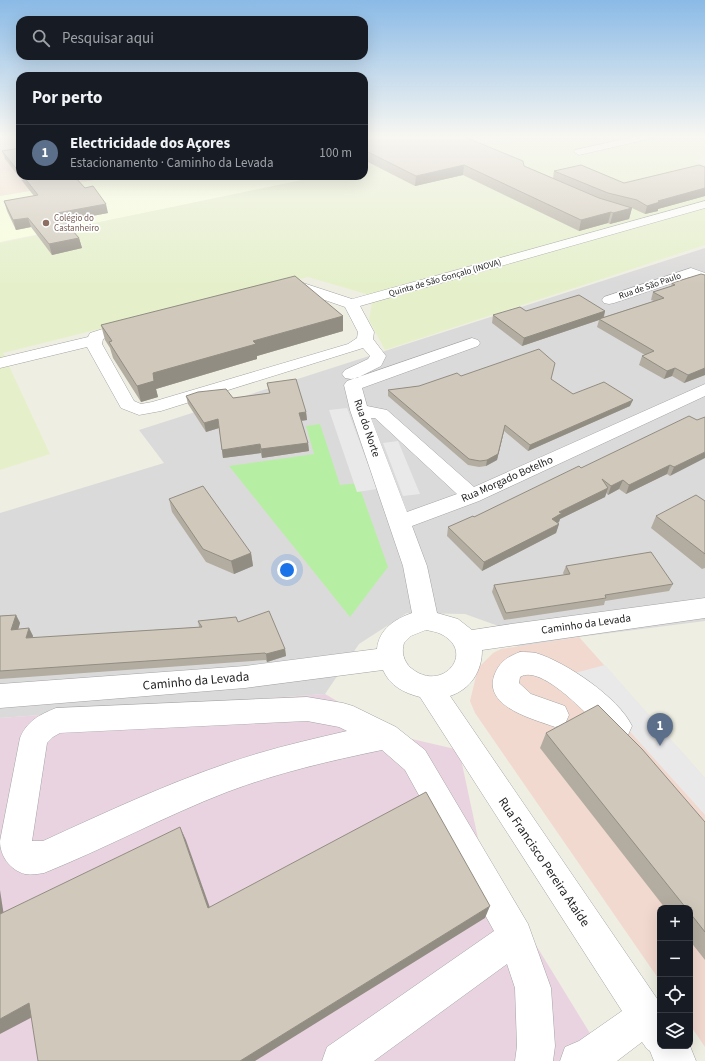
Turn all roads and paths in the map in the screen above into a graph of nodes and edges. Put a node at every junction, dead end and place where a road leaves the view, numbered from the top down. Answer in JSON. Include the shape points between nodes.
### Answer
{"nodes":[{"id":1,"x":705,"y":204,"type":"edge"},
{"id":2,"x":630,"y":213,"type":"edge"},
{"id":3,"x":644,"y":221,"type":"junction"},
{"id":4,"x":705,"y":267,"type":"edge"},
{"id":5,"x":691,"y":272,"type":"junction"},
{"id":6,"x":705,"y":278,"type":"edge"},
{"id":7,"x":271,"y":290,"type":"edge"},
{"id":8,"x":609,"y":300,"type":"dead end"},
{"id":9,"x":351,"y":304,"type":"junction"},
{"id":10,"x":148,"y":321,"type":"edge"},
{"id":11,"x":95,"y":340,"type":"junction"},
{"id":12,"x":365,"y":340,"type":"junction"},
{"id":13,"x":472,"y":343,"type":"dead end"},
{"id":14,"x":0,"y":363,"type":"edge"},
{"id":15,"x":353,"y":385,"type":"junction"},
{"id":16,"x":705,"y":389,"type":"edge"},
{"id":17,"x":359,"y":410,"type":"junction"},
{"id":18,"x":472,"y":496,"type":"junction"},
{"id":19,"x":400,"y":522,"type":"junction"},
{"id":20,"x":705,"y":608,"type":"edge"},
{"id":21,"x":426,"y":620,"type":"junction"},
{"id":22,"x":466,"y":642,"type":"junction"},
{"id":23,"x":390,"y":658,"type":"junction"},
{"id":24,"x":429,"y":687,"type":"junction"},
{"id":25,"x":0,"y":696,"type":"edge"},
{"id":26,"x":555,"y":715,"type":"dead end"},
{"id":27,"x":386,"y":736,"type":"junction"},
{"id":28,"x":634,"y":744,"type":"edge"},
{"id":29,"x":516,"y":936,"type":"junction"},
{"id":30,"x":653,"y":1026,"type":"edge"},
{"id":31,"x":669,"y":1049,"type":"edge"},
{"id":32,"x":340,"y":1061,"type":"edge"},
{"id":33,"x":534,"y":1061,"type":"edge"},
{"id":34,"x":579,"y":1061,"type":"edge"},
{"id":35,"x":677,"y":1061,"type":"edge"}],
"edges":[{"from":1,"to":3,"type":"street","name":"Quinta de São Gonçalo (INOVA)"},
{"from":2,"to":3,"type":"street"},
{"from":3,"to":9,"type":"street","name":"Quinta de São Gonçalo (INOVA)"},
{"from":4,"to":5,"type":"street","name":"Rua de São Paulo"},
{"from":5,"to":6,"type":"street","name":"Rua de São Paulo"},
{"from":5,"to":8,"type":"street","name":"Rua de São Paulo"},
{"from":7,"to":9,"type":"street","via":[[294,284]]},
{"from":9,"to":12,"type":"street","via":[[366,332]]},
{"from":10,"to":11,"type":"street","via":[[110,330],[96,336]]},
{"from":11,"to":12,"type":"street","via":[[94,344],[128,404],[139,410],[354,347]]},
{"from":11,"to":14,"type":"street"},
{"from":12,"to":15,"type":"street","via":[[378,356],[375,362],[347,376]]},
{"from":13,"to":15,"type":"street","name":"Rua do Norte"},
{"from":15,"to":17,"type":"street","name":"Rua do Norte"},
{"from":16,"to":18,"type":"street","name":"Rua Morgado Botelho"},
{"from":17,"to":18,"type":"street","via":[[381,414]]},
{"from":17,"to":19,"type":"street","name":"Rua do Norte"},
{"from":18,"to":19,"type":"street","name":"Rua Morgado Botelho"},
{"from":19,"to":21,"type":"street","via":[[415,566]]},
{"from":20,"to":22,"type":"street","name":"Caminho da Levada"},
{"from":21,"to":22,"type":"street","via":[[449,626]]},
{"from":21,"to":23,"type":"street","via":[[410,623],[398,631],[389,648]]},
{"from":22,"to":24,"type":"street","via":[[470,660],[461,677],[441,687]]},
{"from":23,"to":24,"type":"street","via":[[408,681]]},
{"from":23,"to":25,"type":"street","name":"Caminho da Levada","via":[[245,677]]},
{"from":24,"to":30,"type":"street","name":"Rua Francisco Pereira Ataíde"},
{"from":26,"to":28,"type":"street","via":[[522,703],[505,687],[509,670],[517,664],[530,662],[548,668],[608,716]]},
{"from":27,"to":27,"type":"street","via":[[343,715],[308,709],[56,720],[43,728],[34,738],[15,846],[26,858],[44,857],[179,796],[256,768],[308,753]]},
{"from":27,"to":29,"type":"street","via":[[415,760]]},
{"from":29,"to":32,"type":"street"},
{"from":29,"to":33,"type":"street","via":[[533,988],[536,1046]]},
{"from":30,"to":34,"type":"street"},
{"from":31,"to":35,"type":"street"}]}
